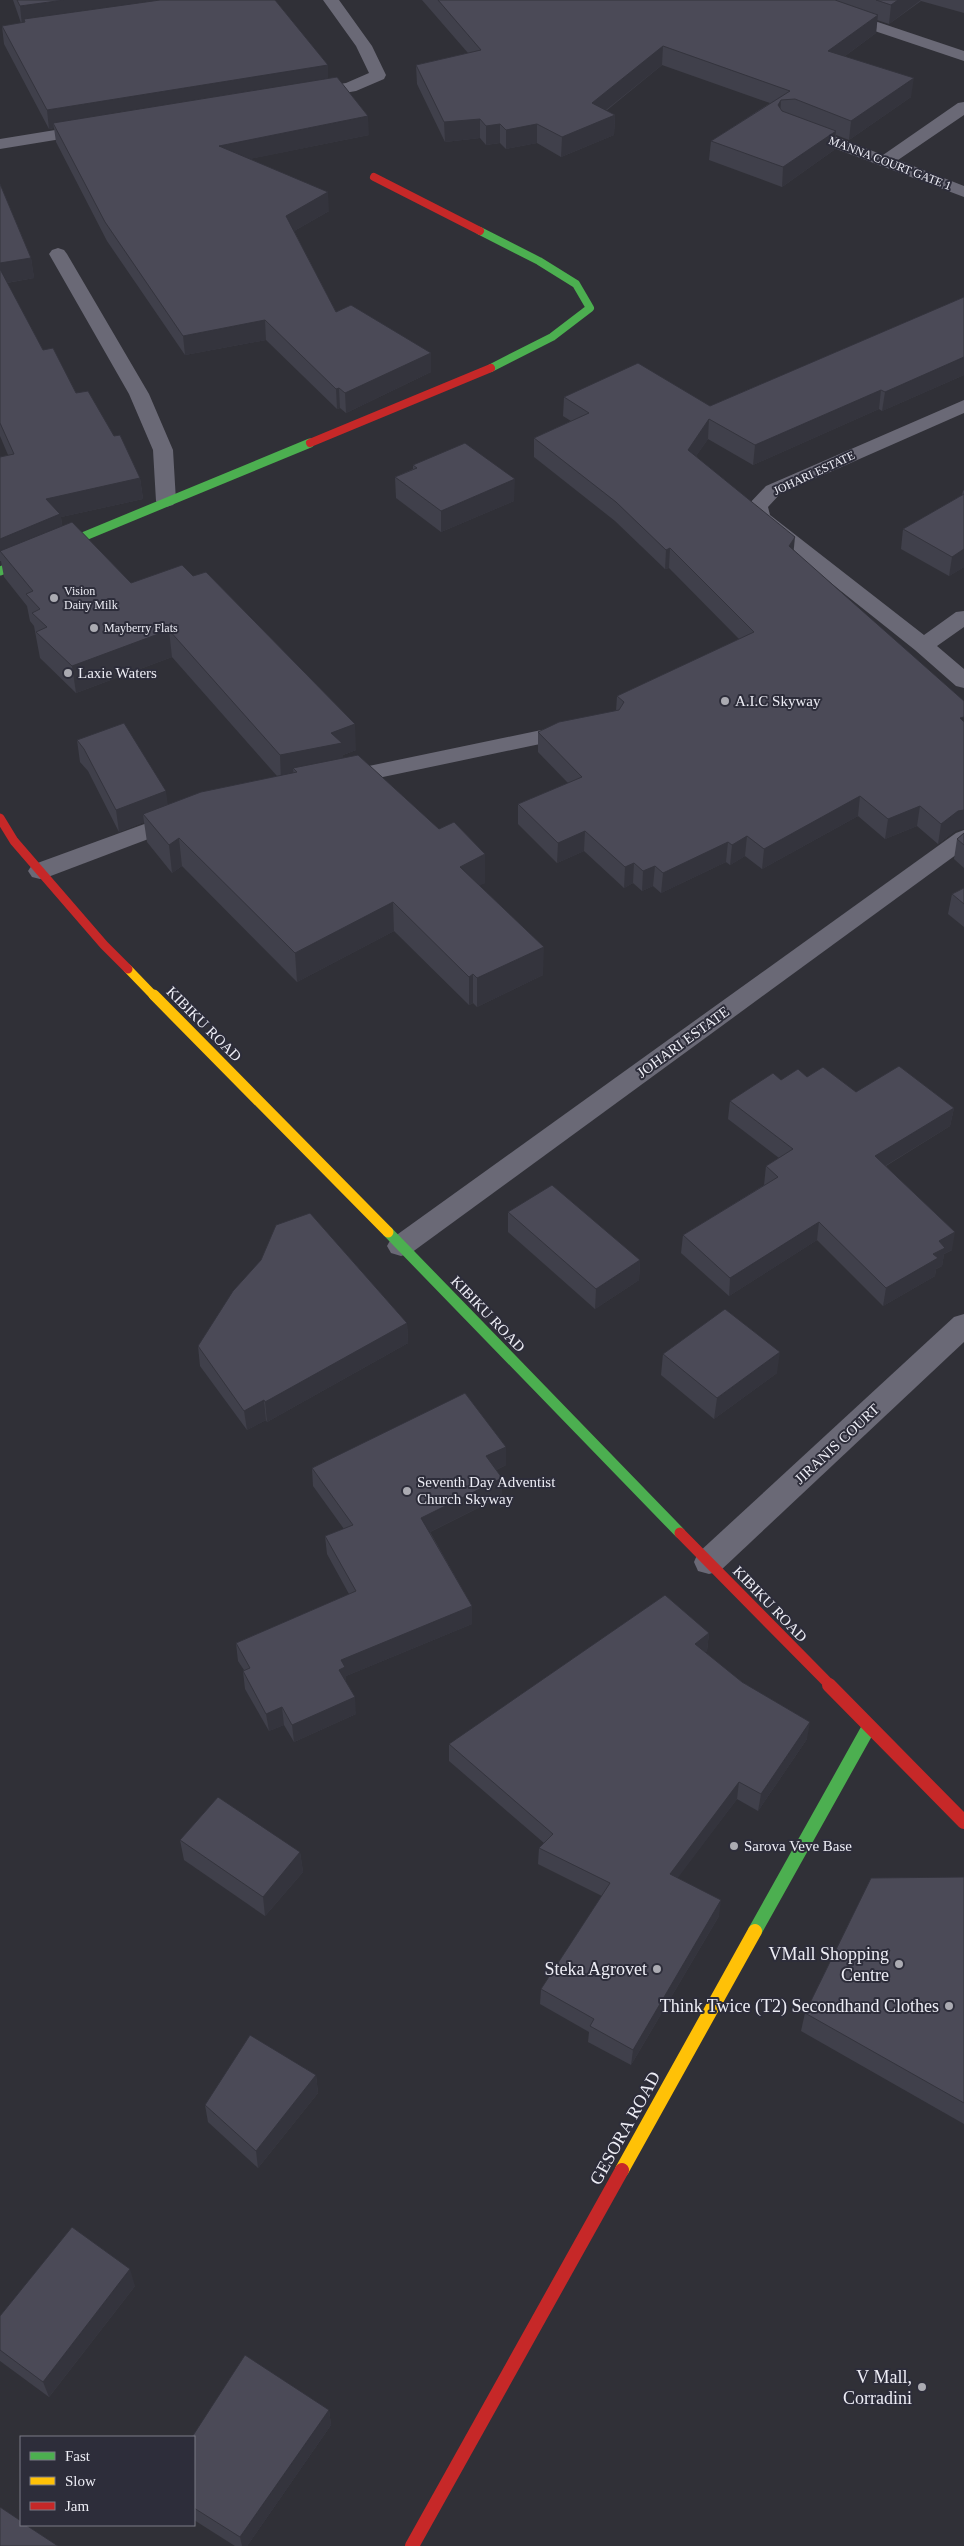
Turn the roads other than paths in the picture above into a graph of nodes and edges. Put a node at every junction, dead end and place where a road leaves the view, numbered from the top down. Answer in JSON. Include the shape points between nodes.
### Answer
{"nodes":[{"id":1,"x":331,"y":0,"type":"edge"},
{"id":2,"x":825,"y":10,"type":"edge"},
{"id":3,"x":964,"y":56,"type":"edge"},
{"id":4,"x":293,"y":97,"type":"edge"},
{"id":5,"x":964,"y":107,"type":"edge"},
{"id":6,"x":787,"y":124,"type":"edge"},
{"id":7,"x":112,"y":126,"type":"edge"},
{"id":8,"x":0,"y":144,"type":"edge"},
{"id":9,"x":885,"y":161,"type":"junction"},
{"id":10,"x":374,"y":177,"type":"dead end"},
{"id":11,"x":964,"y":192,"type":"edge"},
{"id":12,"x":58,"y":254,"type":"dead end"},
{"id":13,"x":964,"y":406,"type":"edge"},
{"id":14,"x":166,"y":502,"type":"junction"},
{"id":15,"x":0,"y":571,"type":"edge"},
{"id":16,"x":964,"y":617,"type":"edge"},
{"id":17,"x":923,"y":644,"type":"junction"},
{"id":18,"x":964,"y":682,"type":"edge"},
{"id":19,"x":601,"y":725,"type":"edge"},
{"id":20,"x":315,"y":784,"type":"edge"},
{"id":21,"x":201,"y":811,"type":"edge"},
{"id":22,"x":0,"y":818,"type":"edge"},
{"id":23,"x":964,"y":838,"type":"edge"},
{"id":24,"x":40,"y":871,"type":"junction"},
{"id":25,"x":401,"y":1246,"type":"junction"},
{"id":26,"x":964,"y":1325,"type":"edge"},
{"id":27,"x":709,"y":1562,"type":"junction"},
{"id":28,"x":869,"y":1727,"type":"junction"},
{"id":29,"x":964,"y":1822,"type":"edge"},
{"id":30,"x":412,"y":2546,"type":"edge"}],
"edges":[{"from":1,"to":4,"type":"street","via":[[374,60],[378,75],[350,87]]},
{"from":2,"to":3,"type":"street"},
{"from":5,"to":9,"type":"street"},
{"from":6,"to":9,"type":"street","name":"MANNA COURT GATE 1"},
{"from":7,"to":8,"type":"street"},
{"from":9,"to":11,"type":"street","name":"MANNA COURT GATE 1"},
{"from":10,"to":14,"type":"street","via":[[539,261],[576,284],[590,308],[570,327],[526,353]]},
{"from":12,"to":14,"type":"street","via":[[139,394],[163,450]]},
{"from":13,"to":17,"type":"street","name":"JOHARI ESTATE","via":[[773,490],[757,506],[761,518]]},
{"from":14,"to":15,"type":"street"},
{"from":16,"to":17,"type":"street"},
{"from":17,"to":18,"type":"street","name":"JOHARI ESTATE"},
{"from":19,"to":20,"type":"street"},
{"from":21,"to":24,"type":"street"},
{"from":22,"to":24,"type":"street","name":"KIBIKU ROAD","via":[[14,841]]},
{"from":23,"to":25,"type":"street","name":"JOHARI ESTATE"},
{"from":24,"to":25,"type":"street","name":"KIBIKU ROAD","via":[[104,945]]},
{"from":25,"to":27,"type":"street","name":"KIBIKU ROAD"},
{"from":26,"to":27,"type":"street","name":"JIRANIS COURT"},
{"from":27,"to":28,"type":"street","name":"KIBIKU ROAD"},
{"from":28,"to":29,"type":"street","name":"KIBIKU ROAD"},
{"from":28,"to":30,"type":"street","name":"GESORA ROAD"}]}
